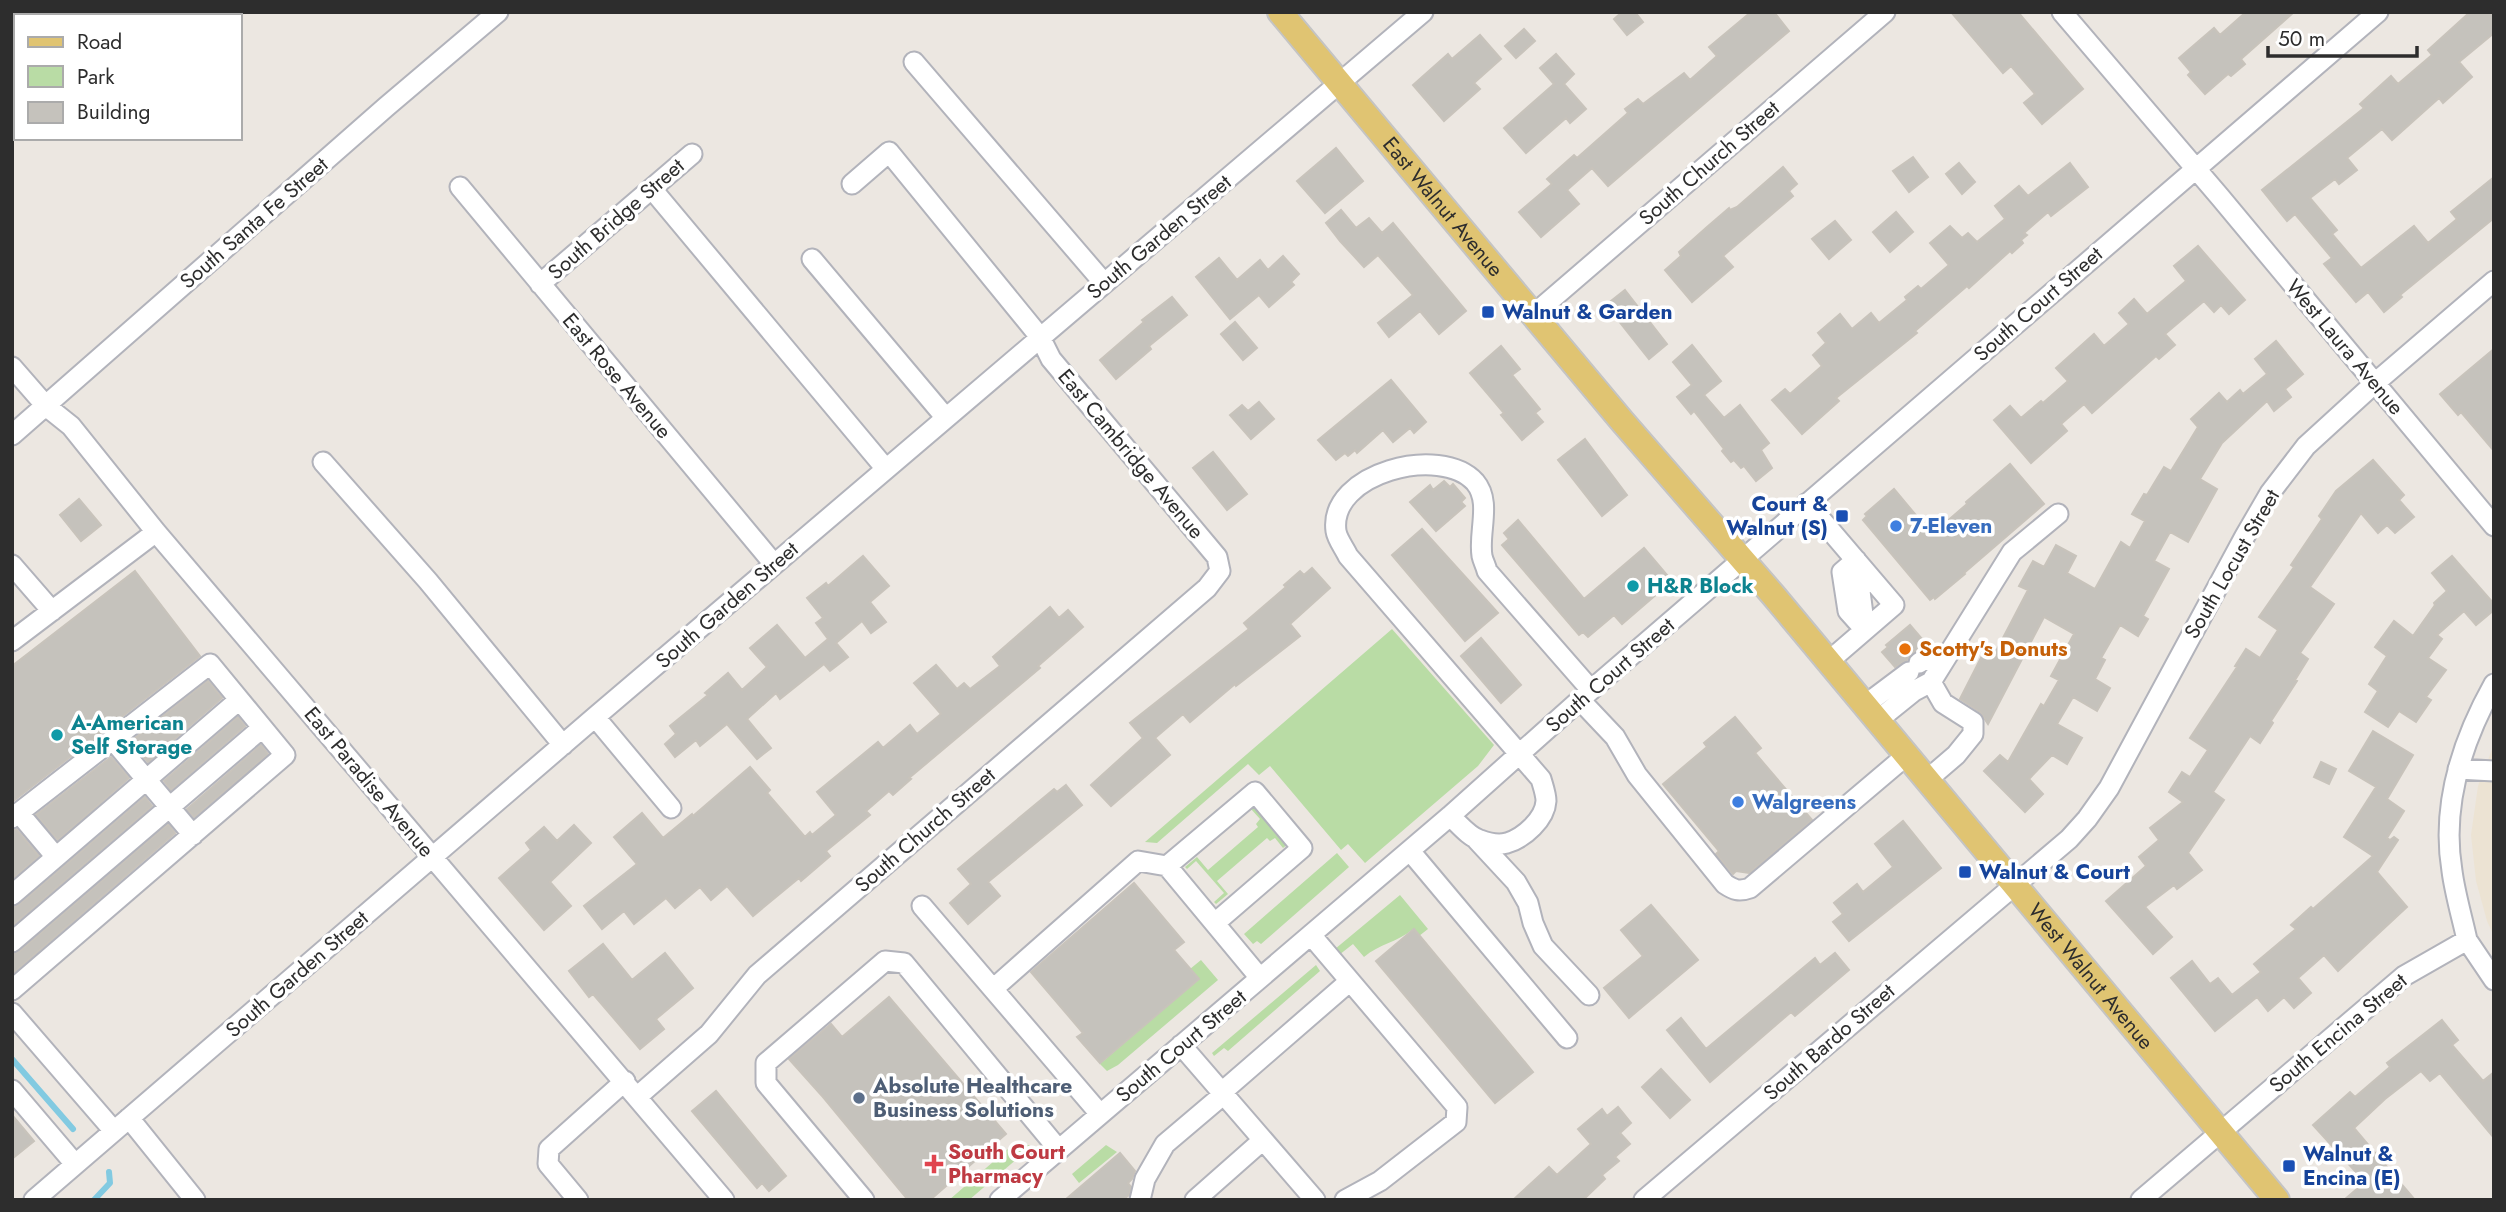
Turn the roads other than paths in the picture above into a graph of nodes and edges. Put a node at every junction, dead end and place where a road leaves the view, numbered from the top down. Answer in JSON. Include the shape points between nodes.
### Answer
{"nodes":[{"id":1,"x":498,"y":12,"type":"edge"},
{"id":2,"x":1280,"y":12,"type":"edge"},
{"id":3,"x":1423,"y":12,"type":"edge"},
{"id":4,"x":1885,"y":12,"type":"edge"},
{"id":5,"x":2063,"y":12,"type":"edge"},
{"id":6,"x":2378,"y":12,"type":"edge"},
{"id":7,"x":914,"y":62,"type":"dead end"},
{"id":8,"x":1339,"y":84,"type":"junction"},
{"id":9,"x":692,"y":154,"type":"dead end"},
{"id":10,"x":2195,"y":169,"type":"junction"},
{"id":11,"x":852,"y":184,"type":"dead end"},
{"id":12,"x":460,"y":187,"type":"dead end"},
{"id":13,"x":652,"y":189,"type":"junction"},
{"id":14,"x":812,"y":259,"type":"dead end"},
{"id":15,"x":2494,"y":281,"type":"edge"},
{"id":16,"x":1104,"y":283,"type":"junction"},
{"id":17,"x":540,"y":284,"type":"junction"},
{"id":18,"x":1533,"y":315,"type":"junction"},
{"id":19,"x":1040,"y":337,"type":"junction"},
{"id":20,"x":12,"y":367,"type":"edge"},
{"id":21,"x":2375,"y":383,"type":"junction"},
{"id":22,"x":46,"y":406,"type":"junction"},
{"id":23,"x":946,"y":418,"type":"junction"},
{"id":24,"x":12,"y":435,"type":"edge"},
{"id":25,"x":323,"y":462,"type":"dead end"},
{"id":26,"x":886,"y":469,"type":"junction"},
{"id":27,"x":1807,"y":503,"type":"junction"},
{"id":28,"x":2057,"y":514,"type":"dead end"},
{"id":29,"x":2494,"y":526,"type":"edge"},
{"id":30,"x":156,"y":531,"type":"junction"},
{"id":31,"x":1743,"y":560,"type":"junction"},
{"id":32,"x":1856,"y":560,"type":"junction"},
{"id":33,"x":774,"y":564,"type":"junction"},
{"id":34,"x":12,"y":565,"type":"edge"},
{"id":35,"x":1220,"y":571,"type":"joint"},
{"id":36,"x":52,"y":611,"type":"junction"},
{"id":37,"x":1865,"y":630,"type":"junction"},
{"id":38,"x":12,"y":641,"type":"edge"},
{"id":39,"x":1829,"y":661,"type":"junction"},
{"id":40,"x":1941,"y":665,"type":"junction"},
{"id":41,"x":1931,"y":682,"type":"junction"},
{"id":42,"x":2494,"y":684,"type":"edge"},
{"id":43,"x":1586,"y":694,"type":"junction"},
{"id":44,"x":239,"y":700,"type":"junction"},
{"id":45,"x":1872,"y":712,"type":"junction"},
{"id":46,"x":595,"y":717,"type":"junction"},
{"id":47,"x":262,"y":728,"type":"junction"},
{"id":48,"x":113,"y":740,"type":"junction"},
{"id":49,"x":563,"y":745,"type":"junction"},
{"id":50,"x":1519,"y":754,"type":"junction"},
{"id":51,"x":1907,"y":755,"type":"junction"},
{"id":52,"x":2458,"y":769,"type":"junction"},
{"id":53,"x":2494,"y":771,"type":"edge"},
{"id":54,"x":1928,"y":779,"type":"junction"},
{"id":55,"x":146,"y":780,"type":"junction"},
{"id":56,"x":169,"y":807,"type":"junction"},
{"id":57,"x":671,"y":808,"type":"dead end"},
{"id":58,"x":16,"y":816,"type":"edge"},
{"id":59,"x":1450,"y":816,"type":"junction"},
{"id":60,"x":193,"y":835,"type":"junction"},
{"id":61,"x":1476,"y":840,"type":"junction"},
{"id":62,"x":1410,"y":851,"type":"junction"},
{"id":63,"x":56,"y":857,"type":"junction"},
{"id":64,"x":432,"y":857,"type":"junction"},
{"id":65,"x":1167,"y":866,"type":"junction"},
{"id":66,"x":2016,"y":885,"type":"junction"},
{"id":67,"x":12,"y":895,"type":"edge"},
{"id":68,"x":922,"y":906,"type":"dead end"},
{"id":69,"x":1214,"y":923,"type":"junction"},
{"id":70,"x":1311,"y":935,"type":"junction"},
{"id":71,"x":2467,"y":940,"type":"junction"},
{"id":72,"x":12,"y":942,"type":"edge"},
{"id":73,"x":1260,"y":978,"type":"junction"},
{"id":74,"x":2494,"y":980,"type":"edge"},
{"id":75,"x":1350,"y":982,"type":"junction"},
{"id":76,"x":993,"y":989,"type":"junction"},
{"id":77,"x":12,"y":990,"type":"edge"},
{"id":78,"x":1589,"y":995,"type":"dead end"},
{"id":79,"x":12,"y":1013,"type":"edge"},
{"id":80,"x":1567,"y":1038,"type":"dead end"},
{"id":81,"x":1181,"y":1045,"type":"junction"},
{"id":82,"x":631,"y":1088,"type":"junction"},
{"id":83,"x":12,"y":1090,"type":"edge"},
{"id":84,"x":1223,"y":1093,"type":"junction"},
{"id":85,"x":1100,"y":1114,"type":"junction"},
{"id":86,"x":121,"y":1124,"type":"junction"},
{"id":87,"x":2220,"y":1131,"type":"junction"},
{"id":88,"x":1263,"y":1140,"type":"junction"},
{"id":89,"x":1059,"y":1150,"type":"junction"},
{"id":90,"x":75,"y":1164,"type":"junction"},
{"id":91,"x":34,"y":1200,"type":"edge"},
{"id":92,"x":195,"y":1200,"type":"edge"},
{"id":93,"x":578,"y":1200,"type":"edge"},
{"id":94,"x":724,"y":1200,"type":"edge"},
{"id":95,"x":864,"y":1200,"type":"edge"},
{"id":96,"x":1000,"y":1200,"type":"edge"},
{"id":97,"x":1140,"y":1200,"type":"edge"},
{"id":98,"x":1195,"y":1200,"type":"edge"},
{"id":99,"x":1315,"y":1200,"type":"edge"},
{"id":100,"x":1345,"y":1200,"type":"edge"},
{"id":101,"x":1644,"y":1200,"type":"edge"},
{"id":102,"x":2141,"y":1200,"type":"edge"},
{"id":103,"x":2277,"y":1200,"type":"edge"}],
"edges":[{"from":1,"to":22,"type":"street","name":"South Santa Fe Street"},
{"from":2,"to":8,"type":"main road","name":"East Walnut Avenue"},
{"from":3,"to":8,"type":"street","name":"South Garden Street"},
{"from":4,"to":18,"type":"street","name":"South Church Street"},
{"from":5,"to":10,"type":"street","name":"West Laura Avenue"},
{"from":6,"to":10,"type":"street","name":"South Court Street"},
{"from":7,"to":16,"type":"street"},
{"from":8,"to":16,"type":"street","name":"South Garden Street"},
{"from":8,"to":18,"type":"main road","name":"East Walnut Avenue"},
{"from":9,"to":13,"type":"street","name":"South Bridge Street"},
{"from":10,"to":21,"type":"street","name":"West Laura Avenue"},
{"from":10,"to":27,"type":"street","name":"South Court Street"},
{"from":11,"to":19,"type":"street","name":"East Cambridge Avenue","via":[[889,152]]},
{"from":12,"to":17,"type":"street","name":"East Rose Avenue"},
{"from":13,"to":17,"type":"street","name":"South Bridge Street"},
{"from":13,"to":26,"type":"street"},
{"from":14,"to":23,"type":"street"},
{"from":15,"to":21,"type":"street","name":"South Locust Street"},
{"from":16,"to":19,"type":"street","name":"South Garden Street"},
{"from":17,"to":33,"type":"street","name":"East Rose Avenue"},
{"from":18,"to":31,"type":"main road","name":"East Walnut Avenue"},
{"from":19,"to":23,"type":"street","name":"South Garden Street"},
{"from":19,"to":35,"type":"street","name":"East Cambridge Avenue","via":[[1051,359],[1217,557]]},
{"from":20,"to":22,"type":"street","name":"East Paradise Avenue"},
{"from":21,"to":29,"type":"street","name":"West Laura Avenue"},
{"from":21,"to":66,"type":"street","name":"South Locust Street","via":[[2306,446],[2270,493],[2109,788],[2069,839]]},
{"from":22,"to":24,"type":"street","name":"South Santa Fe Street"},
{"from":22,"to":30,"type":"street","name":"East Paradise Avenue","via":[[71,426]]},
{"from":23,"to":26,"type":"street","name":"South Garden Street"},
{"from":25,"to":49,"type":"street"},
{"from":26,"to":33,"type":"street","name":"South Garden Street"},
{"from":27,"to":31,"type":"street","name":"South Court Street"},
{"from":27,"to":32,"type":"street"},
{"from":28,"to":40,"type":"street","via":[[2012,552]]},
{"from":30,"to":36,"type":"street"},
{"from":30,"to":64,"type":"street","name":"East Paradise Avenue"},
{"from":31,"to":39,"type":"main road","name":"West Walnut Avenue"},
{"from":31,"to":43,"type":"street","name":"South Court Street"},
{"from":32,"to":37,"type":"street","via":[[1842,572],[1848,611]]},
{"from":32,"to":37,"type":"street","via":[[1894,605]]},
{"from":33,"to":46,"type":"street","name":"South Garden Street"},
{"from":34,"to":36,"type":"street"},
{"from":35,"to":82,"type":"street","name":"South Church Street","via":[[1207,588],[757,975],[709,1034]]},
{"from":36,"to":38,"type":"street"},
{"from":37,"to":39,"type":"street"},
{"from":39,"to":45,"type":"main road","name":"West Walnut Avenue"},
{"from":40,"to":41,"type":"street"},
{"from":40,"to":45,"type":"street","via":[[1925,659]]},
{"from":41,"to":45,"type":"street"},
{"from":41,"to":54,"type":"street","via":[[1943,704],[1973,722],[1973,734]]},
{"from":42,"to":52,"type":"street","via":[[2476,715]]},
{"from":43,"to":50,"type":"street","name":"South Court Street"},
{"from":43,"to":50,"type":"street","via":[[1487,571],[1482,555],[1484,506],[1476,484],[1464,473],[1433,464],[1395,469],[1360,482],[1339,507],[1336,532],[1348,555]]},
{"from":43,"to":51,"type":"street","via":[[1637,775],[1733,890],[1750,888]]},
{"from":44,"to":47,"type":"street"},
{"from":44,"to":48,"type":"street","via":[[210,664]]},
{"from":44,"to":55,"type":"street"},
{"from":45,"to":51,"type":"main road","name":"West Walnut Avenue"},
{"from":46,"to":49,"type":"street","name":"South Garden Street"},
{"from":46,"to":57,"type":"street"},
{"from":47,"to":56,"type":"street"},
{"from":47,"to":60,"type":"street","via":[[285,755]]},
{"from":48,"to":55,"type":"street"},
{"from":48,"to":58,"type":"street"},
{"from":49,"to":64,"type":"street","name":"South Garden Street"},
{"from":50,"to":59,"type":"street","name":"South Court Street"},
{"from":50,"to":61,"type":"street","via":[[1541,779],[1544,811],[1528,831],[1508,843]]},
{"from":51,"to":54,"type":"main road","name":"West Walnut Avenue"},
{"from":52,"to":53,"type":"street"},
{"from":52,"to":71,"type":"street","via":[[2449,829],[2452,870]]},
{"from":54,"to":66,"type":"main road","name":"West Walnut Avenue"},
{"from":55,"to":56,"type":"street"},
{"from":55,"to":63,"type":"street"},
{"from":56,"to":60,"type":"street"},
{"from":56,"to":72,"type":"street"},
{"from":58,"to":63,"type":"street"},
{"from":59,"to":61,"type":"street"},
{"from":59,"to":62,"type":"street","name":"South Court Street"},
{"from":60,"to":77,"type":"street"},
{"from":61,"to":78,"type":"street","via":[[1516,882],[1543,946]]},
{"from":62,"to":70,"type":"street","name":"South Court Street"},
{"from":62,"to":80,"type":"street"},
{"from":63,"to":67,"type":"street"},
{"from":64,"to":82,"type":"street","name":"East Paradise Avenue"},
{"from":64,"to":86,"type":"street","name":"South Garden Street"},
{"from":65,"to":69,"type":"street"},
{"from":65,"to":69,"type":"street","via":[[1255,792],[1302,848]]},
{"from":65,"to":76,"type":"street","via":[[1138,861]]},
{"from":66,"to":87,"type":"main road","name":"West Walnut Avenue"},
{"from":66,"to":101,"type":"street","name":"South Bardo Street"},
{"from":68,"to":76,"type":"street"},
{"from":69,"to":73,"type":"street"},
{"from":70,"to":73,"type":"street","name":"South Court Street"},
{"from":70,"to":75,"type":"street"},
{"from":71,"to":74,"type":"street"},
{"from":71,"to":87,"type":"street","name":"South Encina Street","via":[[2404,976]]},
{"from":73,"to":81,"type":"street","name":"South Court Street"},
{"from":75,"to":84,"type":"street"},
{"from":75,"to":100,"type":"street","via":[[1457,1107],[1456,1122],[1380,1181]]},
{"from":76,"to":85,"type":"street"},
{"from":79,"to":86,"type":"street"},
{"from":81,"to":84,"type":"street"},
{"from":81,"to":85,"type":"street","name":"South Court Street"},
{"from":82,"to":93,"type":"street","name":"South Church Street","via":[[549,1149],[548,1164]]},
{"from":82,"to":94,"type":"street","name":"East Paradise Avenue"},
{"from":83,"to":90,"type":"street"},
{"from":84,"to":88,"type":"street"},
{"from":84,"to":97,"type":"street","via":[[1165,1144],[1145,1179]]},
{"from":85,"to":89,"type":"street","name":"South Court Street"},
{"from":86,"to":90,"type":"street","name":"South Garden Street"},
{"from":86,"to":92,"type":"street"},
{"from":87,"to":102,"type":"street","name":"South Encina Street"},
{"from":87,"to":103,"type":"main road","name":"West Walnut Avenue"},
{"from":88,"to":98,"type":"street"},
{"from":88,"to":99,"type":"street"},
{"from":89,"to":95,"type":"street","via":[[904,963],[885,961],[766,1063],[766,1083]]},
{"from":89,"to":96,"type":"street","name":"South Court Street"},
{"from":90,"to":91,"type":"street","name":"South Garden Street"}]}
